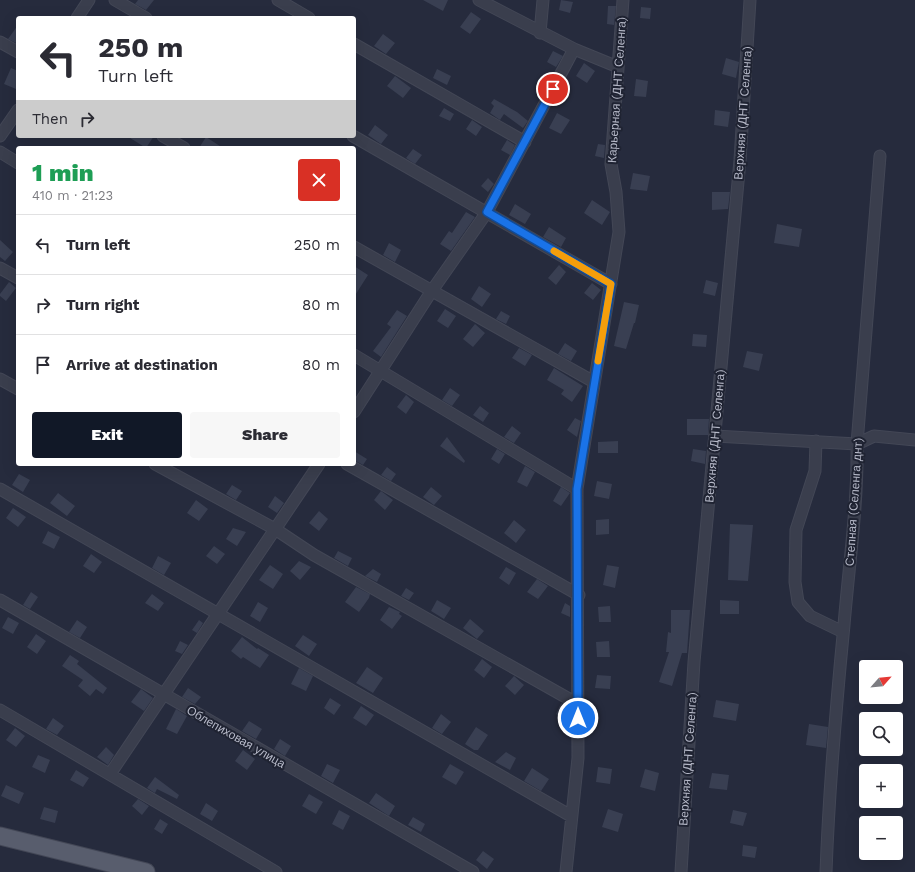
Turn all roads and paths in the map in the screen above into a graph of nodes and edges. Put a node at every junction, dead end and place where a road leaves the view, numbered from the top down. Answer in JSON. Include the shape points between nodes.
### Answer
{"nodes":[{"id":1,"x":89,"y":0,"type":"edge"},
{"id":2,"x":115,"y":0,"type":"edge"},
{"id":3,"x":278,"y":0,"type":"edge"},
{"id":4,"x":479,"y":0,"type":"edge"},
{"id":5,"x":543,"y":0,"type":"edge"},
{"id":6,"x":623,"y":0,"type":"edge"},
{"id":7,"x":750,"y":0,"type":"edge"},
{"id":8,"x":78,"y":16,"type":"edge"},
{"id":9,"x":143,"y":16,"type":"edge"},
{"id":10,"x":306,"y":16,"type":"edge"},
{"id":11,"x":540,"y":33,"type":"junction"},
{"id":12,"x":0,"y":42,"type":"edge"},
{"id":13,"x":356,"y":45,"type":"edge"},
{"id":14,"x":574,"y":49,"type":"junction"},
{"id":15,"x":16,"y":51,"type":"edge"},
{"id":16,"x":618,"y":66,"type":"junction"},
{"id":17,"x":16,"y":113,"type":"edge"},
{"id":18,"x":0,"y":136,"type":"edge"},
{"id":19,"x":166,"y":138,"type":"edge"},
{"id":20,"x":356,"y":138,"type":"edge"},
{"id":21,"x":525,"y":142,"type":"junction"},
{"id":22,"x":180,"y":146,"type":"edge"},
{"id":23,"x":0,"y":152,"type":"edge"},
{"id":24,"x":880,"y":156,"type":"dead end"},
{"id":25,"x":16,"y":161,"type":"edge"},
{"id":26,"x":487,"y":212,"type":"junction"},
{"id":27,"x":356,"y":248,"type":"edge"},
{"id":28,"x":0,"y":268,"type":"edge"},
{"id":29,"x":16,"y":277,"type":"edge"},
{"id":30,"x":611,"y":284,"type":"junction"},
{"id":31,"x":431,"y":292,"type":"junction"},
{"id":32,"x":356,"y":356,"type":"edge"},
{"id":33,"x":382,"y":370,"type":"junction"},
{"id":34,"x":0,"y":379,"type":"edge"},
{"id":35,"x":594,"y":382,"type":"junction"},
{"id":36,"x":16,"y":388,"type":"edge"},
{"id":37,"x":356,"y":409,"type":"edge"},
{"id":38,"x":715,"y":436,"type":"junction"},
{"id":39,"x":915,"y":440,"type":"edge"},
{"id":40,"x":816,"y":441,"type":"junction"},
{"id":41,"x":858,"y":444,"type":"junction"},
{"id":42,"x":159,"y":466,"type":"edge"},
{"id":43,"x":318,"y":466,"type":"edge"},
{"id":44,"x":351,"y":466,"type":"edge"},
{"id":45,"x":0,"y":489,"type":"edge"},
{"id":46,"x":577,"y":489,"type":"junction"},
{"id":47,"x":275,"y":529,"type":"junction"},
{"id":48,"x":579,"y":595,"type":"junction"},
{"id":49,"x":0,"y":600,"type":"edge"},
{"id":50,"x":217,"y":614,"type":"junction"},
{"id":51,"x":843,"y":632,"type":"junction"},
{"id":52,"x":164,"y":696,"type":"junction"},
{"id":53,"x":578,"y":704,"type":"junction"},
{"id":54,"x":0,"y":710,"type":"edge"},
{"id":55,"x":110,"y":774,"type":"junction"},
{"id":56,"x":571,"y":816,"type":"junction"},
{"id":57,"x":0,"y":836,"type":"edge"},
{"id":58,"x":146,"y":872,"type":"edge"},
{"id":59,"x":276,"y":872,"type":"edge"},
{"id":60,"x":473,"y":872,"type":"edge"},
{"id":61,"x":566,"y":872,"type":"edge"},
{"id":62,"x":681,"y":872,"type":"edge"},
{"id":63,"x":826,"y":872,"type":"edge"}],
"edges":[{"from":1,"to":8,"type":"street"},
{"from":2,"to":9,"type":"street"},
{"from":3,"to":10,"type":"street"},
{"from":4,"to":11,"type":"street"},
{"from":5,"to":11,"type":"street"},
{"from":6,"to":16,"type":"street","name":"Карьерная (ДНТ Селенга)"},
{"from":7,"to":38,"type":"street","name":"Верхняя (ДНТ Селенга)","via":[[740,160]]},
{"from":11,"to":14,"type":"street"},
{"from":12,"to":15,"type":"street"},
{"from":13,"to":21,"type":"street"},
{"from":14,"to":16,"type":"street"},
{"from":14,"to":21,"type":"street"},
{"from":16,"to":30,"type":"street","name":"Карьерная (ДНТ Селенга)","via":[[611,164],[616,192],[618,232]]},
{"from":17,"to":18,"type":"street"},
{"from":19,"to":22,"type":"street"},
{"from":20,"to":26,"type":"street"},
{"from":21,"to":26,"type":"street"},
{"from":23,"to":25,"type":"street"},
{"from":24,"to":41,"type":"street","name":"Степная (Селенга днт)"},
{"from":26,"to":30,"type":"street"},
{"from":26,"to":31,"type":"street"},
{"from":27,"to":31,"type":"street"},
{"from":28,"to":29,"type":"street"},
{"from":30,"to":35,"type":"street","name":"Карьерная (ДНТ Селенга)"},
{"from":31,"to":33,"type":"street"},
{"from":31,"to":35,"type":"street"},
{"from":32,"to":33,"type":"street"},
{"from":33,"to":37,"type":"street"},
{"from":33,"to":46,"type":"street"},
{"from":34,"to":36,"type":"street"},
{"from":35,"to":46,"type":"street","name":"Карьерная (ДНТ Селенга)"},
{"from":38,"to":40,"type":"street"},
{"from":38,"to":62,"type":"street","name":"Верхняя (ДНТ Селенга)","via":[[694,662]]},
{"from":39,"to":41,"type":"street","via":[[874,436]]},
{"from":40,"to":41,"type":"street"},
{"from":40,"to":51,"type":"street","via":[[815,471],[796,530],[795,582],[798,602],[810,616]]},
{"from":41,"to":51,"type":"street","name":"Степная (Селенга днт)","via":[[858,479]]},
{"from":42,"to":47,"type":"street"},
{"from":43,"to":47,"type":"street"},
{"from":44,"to":48,"type":"street"},
{"from":45,"to":50,"type":"street"},
{"from":46,"to":48,"type":"street","name":"Карьерная (ДНТ Селенга)"},
{"from":47,"to":50,"type":"street"},
{"from":47,"to":53,"type":"street","via":[[314,555]]},
{"from":48,"to":53,"type":"street","name":"Карьерная (ДНТ Селенга)"},
{"from":49,"to":52,"type":"street","name":"Облепиховая улица"},
{"from":50,"to":52,"type":"street"},
{"from":50,"to":56,"type":"street"},
{"from":51,"to":63,"type":"street","name":"Степная (Селенга днт)","via":[[828,814]]},
{"from":52,"to":55,"type":"street"},
{"from":52,"to":60,"type":"street","name":"Облепиховая улица"},
{"from":53,"to":56,"type":"street","name":"Карьерная (ДНТ Селенга)","via":[[578,758]]},
{"from":54,"to":55,"type":"street"},
{"from":55,"to":59,"type":"street"},
{"from":56,"to":61,"type":"street","name":"Карьерная (ДНТ Селенга)"},
{"from":57,"to":58,"type":"main road"}]}
